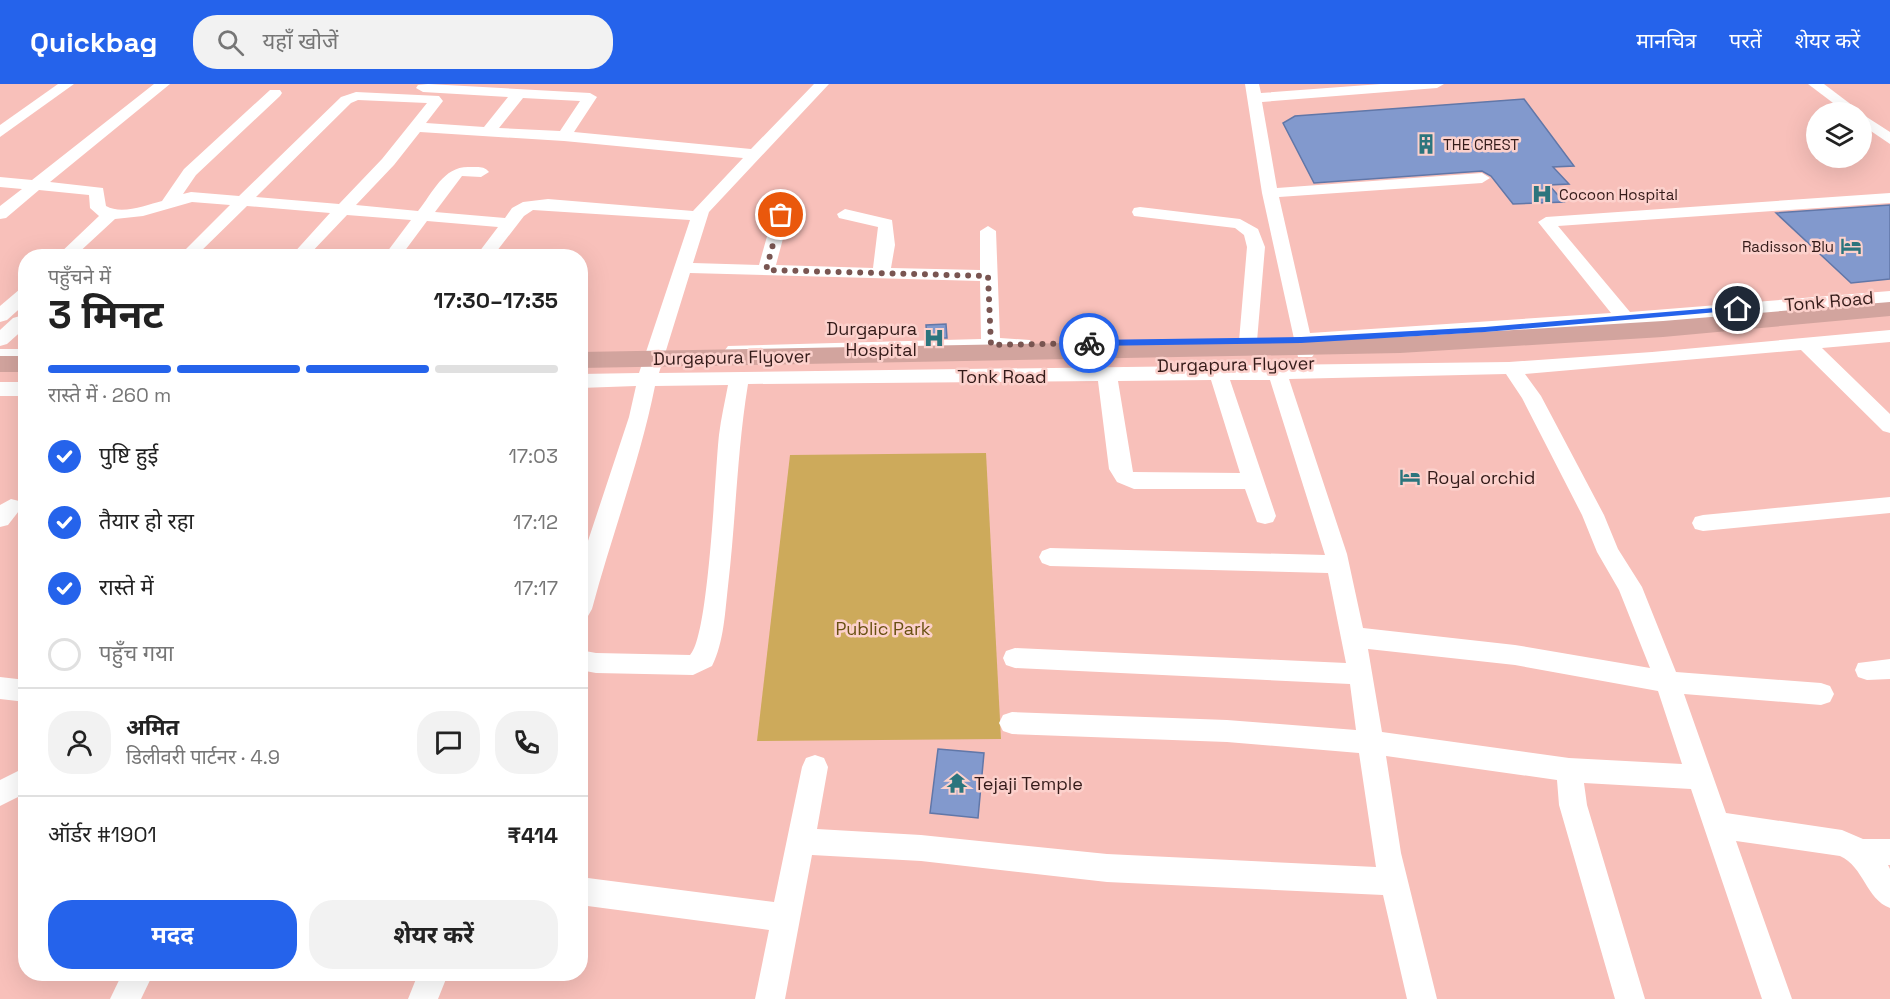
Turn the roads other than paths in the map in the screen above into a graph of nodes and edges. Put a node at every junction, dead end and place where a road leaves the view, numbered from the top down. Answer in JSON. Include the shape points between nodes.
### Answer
{"nodes":[{"id":1,"x":67,"y":84,"type":"edge"},
{"id":2,"x":163,"y":84,"type":"edge"},
{"id":3,"x":822,"y":84,"type":"edge"},
{"id":4,"x":1437,"y":84,"type":"edge"},
{"id":5,"x":1815,"y":84,"type":"edge"},
{"id":6,"x":421,"y":90,"type":"edge"},
{"id":7,"x":1253,"y":91,"type":"edge"},
{"id":8,"x":520,"y":92,"type":"junction"},
{"id":9,"x":275,"y":93,"type":"dead end"},
{"id":10,"x":1840,"y":102,"type":"edge"},
{"id":11,"x":1872,"y":126,"type":"edge"},
{"id":12,"x":417,"y":127,"type":"junction"},
{"id":13,"x":0,"y":132,"type":"edge"},
{"id":14,"x":488,"y":132,"type":"junction"},
{"id":15,"x":564,"y":136,"type":"junction"},
{"id":16,"x":1890,"y":139,"type":"edge"},
{"id":17,"x":755,"y":154,"type":"junction"},
{"id":18,"x":481,"y":172,"type":"dead end"},
{"id":19,"x":1482,"y":178,"type":"dead end"},
{"id":20,"x":0,"y":182,"type":"edge"},
{"id":21,"x":38,"y":184,"type":"junction"},
{"id":22,"x":1270,"y":193,"type":"junction"},
{"id":23,"x":786,"y":197,"type":"dead end"},
{"id":24,"x":1890,"y":198,"type":"edge"},
{"id":25,"x":244,"y":201,"type":"junction"},
{"id":26,"x":169,"y":203,"type":"junction"},
{"id":27,"x":345,"y":209,"type":"junction"},
{"id":28,"x":1140,"y":212,"type":"dead end"},
{"id":29,"x":0,"y":214,"type":"edge"},
{"id":30,"x":845,"y":214,"type":"dead end"},
{"id":31,"x":110,"y":215,"type":"junction"},
{"id":32,"x":426,"y":215,"type":"junction"},
{"id":33,"x":699,"y":216,"type":"junction"},
{"id":34,"x":510,"y":223,"type":"junction"},
{"id":35,"x":988,"y":231,"type":"dead end"},
{"id":36,"x":73,"y":249,"type":"edge"},
{"id":37,"x":194,"y":249,"type":"edge"},
{"id":38,"x":306,"y":249,"type":"edge"},
{"id":39,"x":398,"y":249,"type":"edge"},
{"id":40,"x":490,"y":249,"type":"edge"},
{"id":41,"x":683,"y":268,"type":"junction"},
{"id":42,"x":766,"y":270,"type":"junction"},
{"id":43,"x":881,"y":273,"type":"junction"},
{"id":44,"x":988,"y":276,"type":"junction"},
{"id":45,"x":18,"y":299,"type":"edge"},
{"id":46,"x":1888,"y":310,"type":"edge"},
{"id":47,"x":0,"y":316,"type":"edge"},
{"id":48,"x":1626,"y":319,"type":"junction"},
{"id":49,"x":0,"y":321,"type":"edge"},
{"id":50,"x":18,"y":322,"type":"edge"},
{"id":51,"x":18,"y":326,"type":"edge"},
{"id":52,"x":1890,"y":336,"type":"edge"},
{"id":53,"x":0,"y":340,"type":"edge"},
{"id":54,"x":1301,"y":340,"type":"junction"},
{"id":55,"x":1248,"y":341,"type":"junction"},
{"id":56,"x":1806,"y":344,"type":"junction"},
{"id":57,"x":991,"y":345,"type":"junction"},
{"id":58,"x":656,"y":353,"type":"junction"},
{"id":59,"x":588,"y":354,"type":"edge"},
{"id":60,"x":0,"y":355,"type":"edge"},
{"id":61,"x":18,"y":355,"type":"edge"},
{"id":62,"x":588,"y":360,"type":"edge"},
{"id":63,"x":0,"y":364,"type":"edge"},
{"id":64,"x":18,"y":364,"type":"edge"},
{"id":65,"x":1511,"y":368,"type":"junction"},
{"id":66,"x":1311,"y":371,"type":"junction"},
{"id":67,"x":1277,"y":372,"type":"junction"},
{"id":68,"x":588,"y":373,"type":"edge"},
{"id":69,"x":1218,"y":373,"type":"junction"},
{"id":70,"x":1107,"y":374,"type":"junction"},
{"id":71,"x":739,"y":377,"type":"junction"},
{"id":72,"x":647,"y":379,"type":"junction"},
{"id":73,"x":0,"y":380,"type":"edge"},
{"id":74,"x":18,"y":380,"type":"edge"},
{"id":75,"x":588,"y":381,"type":"edge"},
{"id":76,"x":0,"y":389,"type":"edge"},
{"id":77,"x":18,"y":389,"type":"edge"},
{"id":78,"x":1890,"y":426,"type":"edge"},
{"id":79,"x":1253,"y":481,"type":"junction"},
{"id":80,"x":1890,"y":505,"type":"edge"},
{"id":81,"x":1265,"y":516,"type":"dead end"},
{"id":82,"x":1703,"y":523,"type":"dead end"},
{"id":83,"x":1050,"y":557,"type":"dead end"},
{"id":84,"x":1338,"y":564,"type":"junction"},
{"id":85,"x":588,"y":580,"type":"edge"},
{"id":86,"x":1354,"y":637,"type":"junction"},
{"id":87,"x":1015,"y":658,"type":"dead end"},
{"id":88,"x":588,"y":662,"type":"edge"},
{"id":89,"x":1361,"y":674,"type":"junction"},
{"id":90,"x":1667,"y":682,"type":"junction"},
{"id":91,"x":0,"y":688,"type":"edge"},
{"id":92,"x":18,"y":690,"type":"edge"},
{"id":93,"x":1821,"y":694,"type":"dead end"},
{"id":94,"x":1012,"y":723,"type":"dead end"},
{"id":95,"x":1371,"y":742,"type":"junction"},
{"id":96,"x":815,"y":767,"type":"dead end"},
{"id":97,"x":1569,"y":770,"type":"junction"},
{"id":98,"x":1700,"y":777,"type":"junction"},
{"id":99,"x":18,"y":784,"type":"edge"},
{"id":100,"x":0,"y":794,"type":"edge"},
{"id":101,"x":1717,"y":825,"type":"junction"},
{"id":102,"x":803,"y":841,"type":"junction"},
{"id":103,"x":1862,"y":852,"type":"junction"},
{"id":104,"x":1890,"y":852,"type":"edge"},
{"id":105,"x":1394,"y":882,"type":"junction"},
{"id":106,"x":588,"y":892,"type":"edge"},
{"id":107,"x":1890,"y":894,"type":"edge"},
{"id":108,"x":787,"y":918,"type":"junction"},
{"id":109,"x":134,"y":981,"type":"edge"},
{"id":110,"x":430,"y":981,"type":"edge"},
{"id":111,"x":125,"y":999,"type":"edge"},
{"id":112,"x":423,"y":999,"type":"edge"},
{"id":113,"x":770,"y":999,"type":"edge"},
{"id":114,"x":1422,"y":999,"type":"edge"},
{"id":115,"x":1630,"y":999,"type":"edge"},
{"id":116,"x":1777,"y":999,"type":"edge"}],
"edges":[{"from":1,"to":13,"type":"street"},
{"from":2,"to":21,"type":"street"},
{"from":3,"to":17,"type":"street"},
{"from":4,"to":7,"type":"street"},
{"from":5,"to":10,"type":"street"},
{"from":6,"to":8,"type":"street"},
{"from":6,"to":12,"type":"street","via":[[436,101]]},
{"from":6,"to":25,"type":"street","via":[[346,100]]},
{"from":7,"to":22,"type":"street"},
{"from":8,"to":14,"type":"street"},
{"from":8,"to":15,"type":"street","via":[[590,97]]},
{"from":9,"to":26,"type":"street","via":[[190,172]]},
{"from":11,"to":16,"type":"street"},
{"from":12,"to":14,"type":"street"},
{"from":12,"to":27,"type":"street"},
{"from":14,"to":15,"type":"street"},
{"from":15,"to":17,"type":"street"},
{"from":17,"to":33,"type":"street"},
{"from":18,"to":32,"type":"street","via":[[458,172]]},
{"from":19,"to":22,"type":"street"},
{"from":20,"to":21,"type":"street"},
{"from":21,"to":29,"type":"street"},
{"from":21,"to":31,"type":"street","via":[[98,191],[98,208]]},
{"from":22,"to":54,"type":"street"},
{"from":23,"to":42,"type":"street"},
{"from":24,"to":48,"type":"street","via":[[1546,222]]},
{"from":25,"to":26,"type":"street","via":[[191,197]]},
{"from":25,"to":27,"type":"street"},
{"from":25,"to":37,"type":"street"},
{"from":26,"to":31,"type":"street","via":[[141,212]]},
{"from":27,"to":32,"type":"street"},
{"from":27,"to":38,"type":"street"},
{"from":28,"to":55,"type":"street","via":[[1240,224],[1252,233],[1256,242]]},
{"from":30,"to":43,"type":"street","via":[[886,224]]},
{"from":31,"to":36,"type":"street"},
{"from":32,"to":34,"type":"street"},
{"from":32,"to":39,"type":"street"},
{"from":33,"to":34,"type":"street","via":[[548,204],[529,206]]},
{"from":33,"to":41,"type":"street"},
{"from":34,"to":40,"type":"street"},
{"from":35,"to":44,"type":"street"},
{"from":41,"to":42,"type":"street"},
{"from":41,"to":58,"type":"street"},
{"from":42,"to":43,"type":"street"},
{"from":43,"to":44,"type":"street"},
{"from":44,"to":57,"type":"street"},
{"from":45,"to":47,"type":"street"},
{"from":46,"to":48,"type":"street","name":"Tonk Road"},
{"from":46,"to":62,"type":"main road","name":"Durgapura Flyover","via":[[1400,345]]},
{"from":46,"to":68,"type":"main road","name":"Durgapura Flyover","via":[[1583,351],[1391,360]]},
{"from":48,"to":54,"type":"street","name":"Tonk Road"},
{"from":49,"to":50,"type":"street"},
{"from":51,"to":53,"type":"street"},
{"from":52,"to":56,"type":"street","name":"Tonk Road"},
{"from":54,"to":55,"type":"street","name":"Tonk Road"},
{"from":54,"to":66,"type":"street"},
{"from":55,"to":57,"type":"street","name":"Tonk Road"},
{"from":56,"to":65,"type":"street","name":"Tonk Road"},
{"from":56,"to":78,"type":"street"},
{"from":57,"to":58,"type":"street","name":"Tonk Road","via":[[809,346]]},
{"from":58,"to":59,"type":"street","name":"Tonk Road"},
{"from":58,"to":72,"type":"street"},
{"from":60,"to":61,"type":"street"},
{"from":63,"to":64,"type":"main road"},
{"from":65,"to":66,"type":"street","name":"Tonk Road"},
{"from":65,"to":90,"type":"street","via":[[1531,396],[1608,552],[1630,587]]},
{"from":66,"to":67,"type":"street","name":"Tonk Road"},
{"from":67,"to":69,"type":"street","name":"Tonk Road"},
{"from":67,"to":84,"type":"street"},
{"from":69,"to":70,"type":"street","name":"Tonk Road"},
{"from":69,"to":79,"type":"street"},
{"from":70,"to":71,"type":"street","name":"Tonk Road"},
{"from":70,"to":79,"type":"street","via":[[1120,469],[1125,477],[1134,481]]},
{"from":71,"to":72,"type":"street","name":"Tonk Road"},
{"from":71,"to":88,"type":"street","via":[[729,435],[726,511],[711,629],[702,659],[693,665]]},
{"from":72,"to":75,"type":"street","name":"Tonk Road"},
{"from":72,"to":85,"type":"street","via":[[639,417]]},
{"from":73,"to":74,"type":"main road"},
{"from":76,"to":77,"type":"street"},
{"from":79,"to":81,"type":"street"},
{"from":80,"to":82,"type":"street"},
{"from":83,"to":84,"type":"street"},
{"from":84,"to":86,"type":"street"},
{"from":86,"to":89,"type":"street"},
{"from":86,"to":90,"type":"street","via":[[1515,655]]},
{"from":87,"to":89,"type":"street"},
{"from":89,"to":95,"type":"street"},
{"from":90,"to":93,"type":"street"},
{"from":90,"to":98,"type":"street"},
{"from":91,"to":92,"type":"street"},
{"from":94,"to":95,"type":"street"},
{"from":95,"to":97,"type":"street","via":[[1464,752]]},
{"from":95,"to":105,"type":"street"},
{"from":96,"to":102,"type":"street"},
{"from":97,"to":98,"type":"street"},
{"from":97,"to":115,"type":"street","via":[[1573,805]]},
{"from":98,"to":101,"type":"street"},
{"from":99,"to":100,"type":"street"},
{"from":101,"to":103,"type":"street","via":[[1842,843]]},
{"from":101,"to":116,"type":"street"},
{"from":102,"to":105,"type":"street","via":[[921,848],[1107,868]]},
{"from":102,"to":108,"type":"street"},
{"from":103,"to":104,"type":"street"},
{"from":103,"to":107,"type":"street"},
{"from":105,"to":114,"type":"street"},
{"from":106,"to":108,"type":"street"},
{"from":108,"to":113,"type":"street"},
{"from":109,"to":111,"type":"street"},
{"from":110,"to":112,"type":"street"}]}
